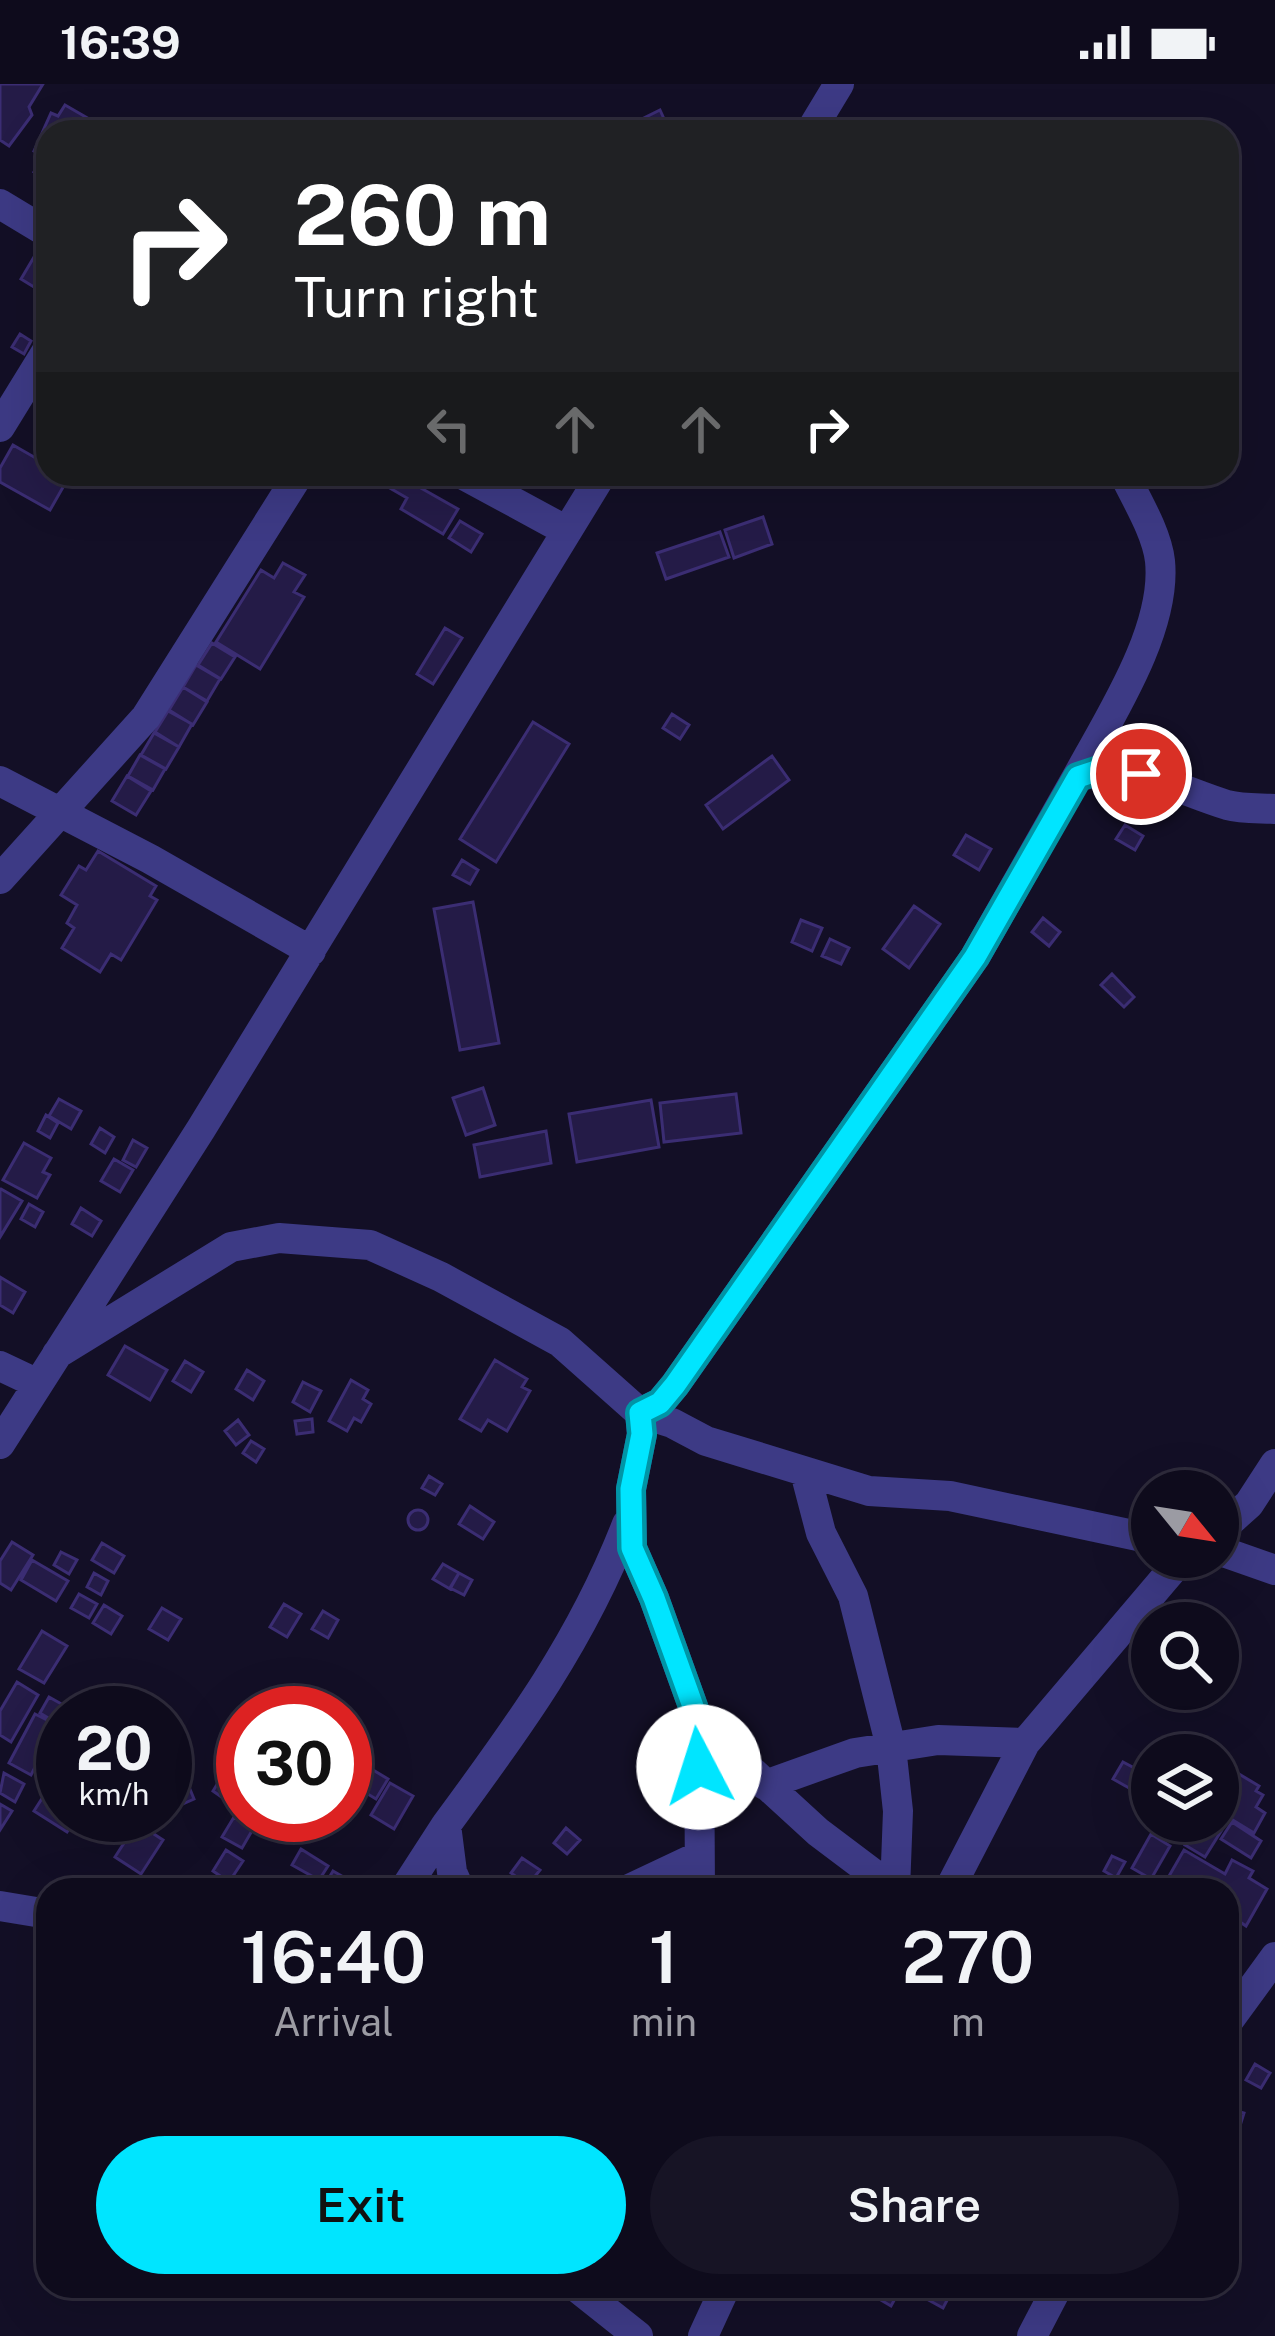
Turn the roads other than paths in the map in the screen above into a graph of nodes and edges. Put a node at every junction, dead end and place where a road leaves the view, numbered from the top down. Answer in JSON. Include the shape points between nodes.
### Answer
{"nodes":[{"id":1,"x":839,"y":84,"type":"edge"},
{"id":2,"x":817,"y":120,"type":"edge"},
{"id":3,"x":0,"y":203,"type":"edge"},
{"id":4,"x":36,"y":226,"type":"edge"},
{"id":5,"x":36,"y":368,"type":"edge"},
{"id":6,"x":0,"y":427,"type":"edge"},
{"id":7,"x":291,"y":486,"type":"edge"},
{"id":8,"x":484,"y":486,"type":"edge"},
{"id":9,"x":594,"y":486,"type":"edge"},
{"id":10,"x":1129,"y":486,"type":"edge"},
{"id":11,"x":566,"y":531,"type":"junction"},
{"id":12,"x":1078,"y":777,"type":"junction"},
{"id":13,"x":0,"y":781,"type":"edge"},
{"id":14,"x":1275,"y":809,"type":"edge"},
{"id":15,"x":60,"y":812,"type":"junction"},
{"id":16,"x":0,"y":879,"type":"edge"},
{"id":17,"x":311,"y":951,"type":"junction"},
{"id":18,"x":57,"y":1354,"type":"junction"},
{"id":19,"x":0,"y":1366,"type":"edge"},
{"id":20,"x":36,"y":1383,"type":"junction"},
{"id":21,"x":640,"y":1413,"type":"junction"},
{"id":22,"x":0,"y":1444,"type":"edge"},
{"id":23,"x":1275,"y":1465,"type":"edge"},
{"id":24,"x":806,"y":1472,"type":"junction"},
{"id":25,"x":631,"y":1513,"type":"junction"},
{"id":26,"x":1239,"y":1513,"type":"edge"},
{"id":27,"x":1131,"y":1535,"type":"edge"},
{"id":28,"x":1239,"y":1557,"type":"edge"},
{"id":29,"x":1275,"y":1570,"type":"edge"},
{"id":30,"x":1165,"y":1578,"type":"edge"},
{"id":31,"x":699,"y":1723,"type":"junction"},
{"id":32,"x":1024,"y":1743,"type":"junction"},
{"id":33,"x":891,"y":1748,"type":"junction"},
{"id":34,"x":765,"y":1785,"type":"junction"},
{"id":35,"x":446,"y":1825,"type":"junction"},
{"id":36,"x":700,"y":1856,"type":"junction"},
{"id":37,"x":412,"y":1878,"type":"edge"},
{"id":38,"x":454,"y":1878,"type":"edge"},
{"id":39,"x":653,"y":1878,"type":"edge"},
{"id":40,"x":700,"y":1878,"type":"edge"},
{"id":41,"x":879,"y":1878,"type":"edge"},
{"id":42,"x":895,"y":1878,"type":"edge"},
{"id":43,"x":956,"y":1878,"type":"edge"},
{"id":44,"x":0,"y":1906,"type":"edge"},
{"id":45,"x":36,"y":1913,"type":"edge"},
{"id":46,"x":1275,"y":1957,"type":"edge"},
{"id":47,"x":1239,"y":2006,"type":"edge"},
{"id":48,"x":587,"y":2298,"type":"edge"},
{"id":49,"x":720,"y":2298,"type":"edge"},
{"id":50,"x":1052,"y":2298,"type":"edge"},
{"id":51,"x":638,"y":2336,"type":"edge"},
{"id":52,"x":703,"y":2336,"type":"edge"},
{"id":53,"x":1032,"y":2336,"type":"edge"}],
"edges":[{"from":1,"to":2,"type":"street"},
{"from":3,"to":4,"type":"street"},
{"from":5,"to":6,"type":"street"},
{"from":7,"to":15,"type":"street","via":[[146,716]]},
{"from":8,"to":11,"type":"street"},
{"from":9,"to":11,"type":"street"},
{"from":10,"to":12,"type":"street","via":[[1160,558],[1158,605]]},
{"from":11,"to":17,"type":"street"},
{"from":12,"to":14,"type":"street","via":[[1102,769],[1141,774],[1233,807]]},
{"from":12,"to":21,"type":"street","via":[[975,957],[675,1385]]},
{"from":13,"to":15,"type":"street"},
{"from":15,"to":16,"type":"street"},
{"from":15,"to":17,"type":"street"},
{"from":17,"to":18,"type":"street"},
{"from":18,"to":20,"type":"street"},
{"from":18,"to":21,"type":"street","via":[[231,1246],[279,1238],[370,1245],[560,1342]]},
{"from":19,"to":20,"type":"street"},
{"from":20,"to":22,"type":"street"},
{"from":21,"to":24,"type":"street"},
{"from":21,"to":25,"type":"street"},
{"from":23,"to":26,"type":"street"},
{"from":24,"to":27,"type":"street","via":[[869,1491],[950,1496]]},
{"from":24,"to":33,"type":"street","via":[[820,1533],[853,1596]]},
{"from":25,"to":31,"type":"street","via":[[632,1548]]},
{"from":25,"to":35,"type":"street","via":[[548,1685]]},
{"from":28,"to":29,"type":"street"},
{"from":30,"to":32,"type":"street"},
{"from":31,"to":34,"type":"street"},
{"from":31,"to":36,"type":"street"},
{"from":32,"to":33,"type":"street","via":[[938,1740]]},
{"from":32,"to":43,"type":"street"},
{"from":33,"to":34,"type":"street"},
{"from":33,"to":42,"type":"street"},
{"from":34,"to":41,"type":"street"},
{"from":35,"to":37,"type":"street"},
{"from":35,"to":38,"type":"street"},
{"from":36,"to":39,"type":"street"},
{"from":36,"to":40,"type":"street"},
{"from":44,"to":45,"type":"street"},
{"from":46,"to":47,"type":"street"},
{"from":48,"to":51,"type":"street"},
{"from":49,"to":52,"type":"street"},
{"from":50,"to":53,"type":"street"}]}
